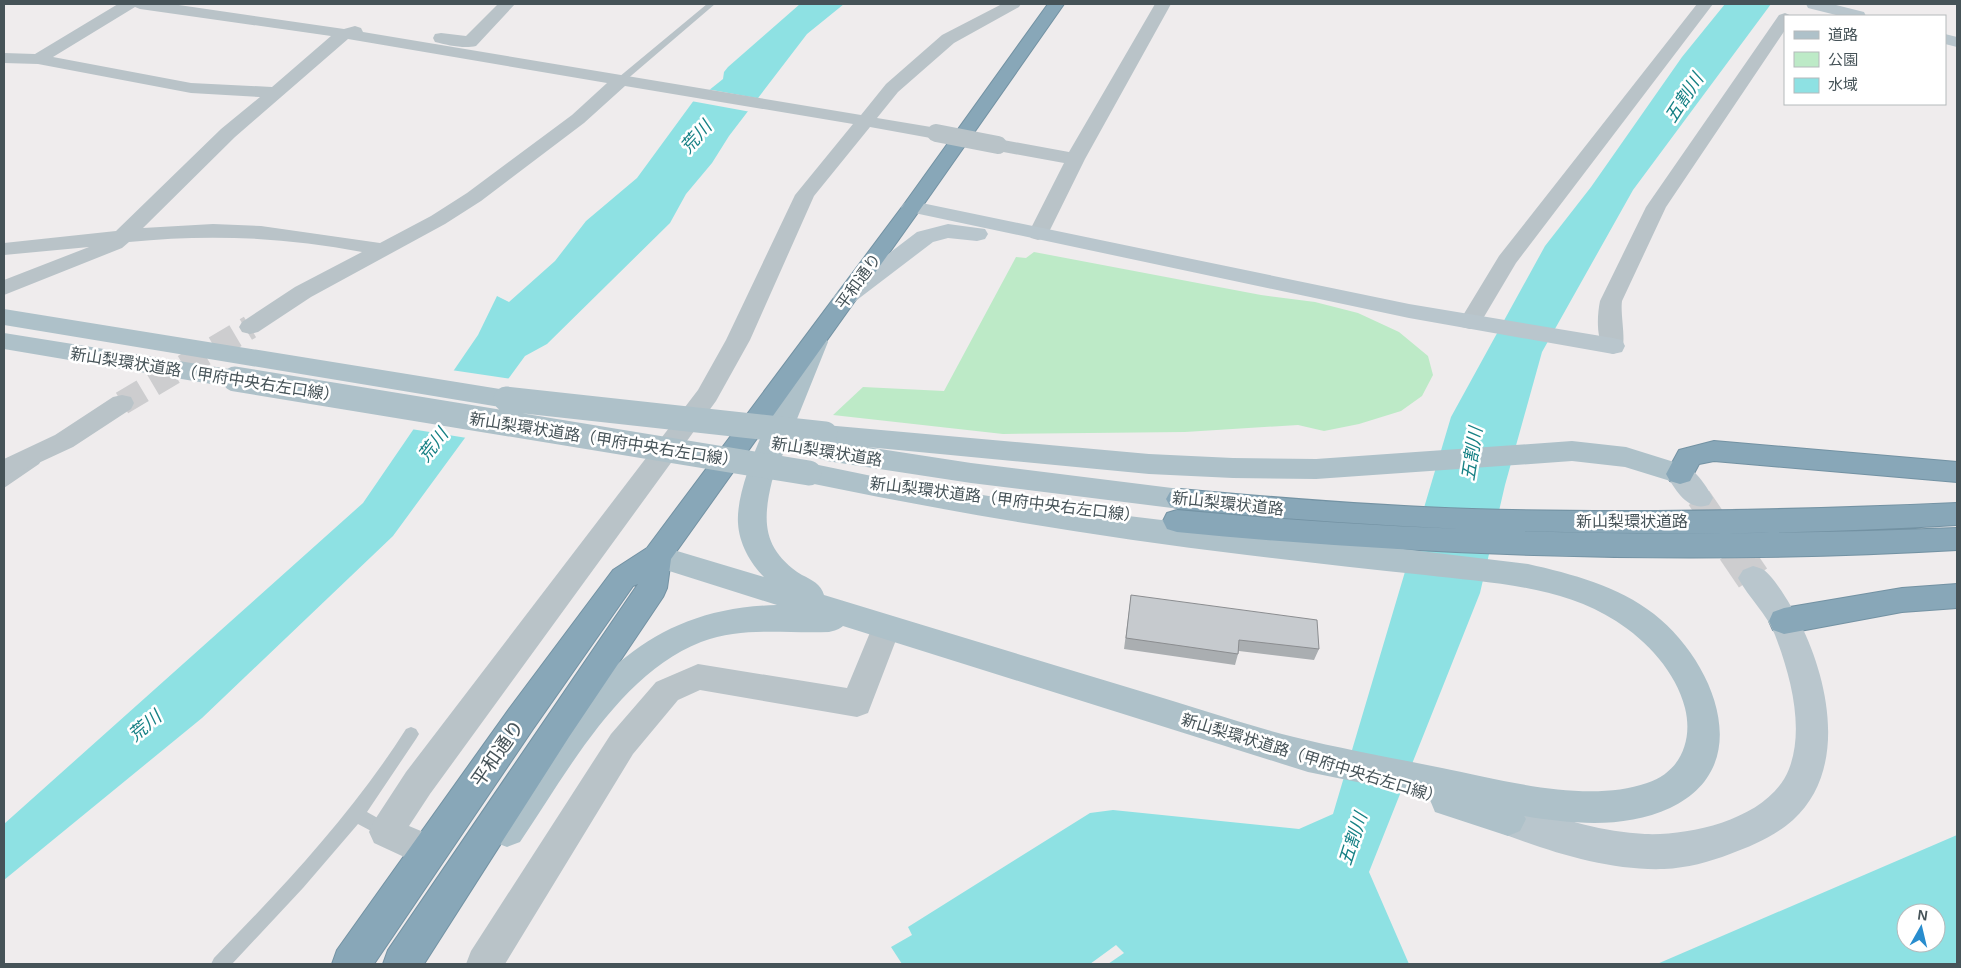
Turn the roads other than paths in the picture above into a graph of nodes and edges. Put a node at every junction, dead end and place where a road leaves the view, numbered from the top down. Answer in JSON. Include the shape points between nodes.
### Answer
{"nodes":[{"id":1,"x":129,"y":4,"type":"edge"},
{"id":2,"x":140,"y":4,"type":"edge"},
{"id":3,"x":507,"y":4,"type":"edge"},
{"id":4,"x":711,"y":4,"type":"edge"},
{"id":5,"x":1013,"y":4,"type":"edge"},
{"id":6,"x":1056,"y":4,"type":"edge"},
{"id":7,"x":1163,"y":4,"type":"edge"},
{"id":8,"x":1705,"y":4,"type":"edge"},
{"id":9,"x":1796,"y":4,"type":"edge"},
{"id":10,"x":1814,"y":4,"type":"edge"},
{"id":11,"x":1787,"y":15,"type":"edge"},
{"id":12,"x":1854,"y":15,"type":"edge"},
{"id":13,"x":1784,"y":18,"type":"edge"},
{"id":14,"x":344,"y":34,"type":"junction"},
{"id":15,"x":4,"y":58,"type":"edge"},
{"id":16,"x":38,"y":59,"type":"junction"},
{"id":17,"x":627,"y":80,"type":"junction"},
{"id":18,"x":274,"y":92,"type":"junction"},
{"id":19,"x":858,"y":121,"type":"junction"},
{"id":20,"x":1075,"y":159,"type":"junction"},
{"id":21,"x":912,"y":207,"type":"junction"},
{"id":22,"x":1038,"y":234,"type":"junction"},
{"id":23,"x":124,"y":236,"type":"junction"},
{"id":24,"x":1095,"y":245,"type":"junction"},
{"id":25,"x":31,"y":247,"type":"junction"},
{"id":26,"x":4,"y":249,"type":"edge"},
{"id":27,"x":380,"y":249,"type":"junction"},
{"id":28,"x":4,"y":283,"type":"edge"},
{"id":29,"x":4,"y":288,"type":"edge"},
{"id":30,"x":845,"y":298,"type":"junction"},
{"id":31,"x":4,"y":317,"type":"edge"},
{"id":32,"x":1477,"y":323,"type":"junction"},
{"id":33,"x":250,"y":326,"type":"tunnel mouth"},
{"id":34,"x":821,"y":331,"type":"junction"},
{"id":35,"x":4,"y":341,"type":"edge"},
{"id":36,"x":1613,"y":346,"type":"joint"},
{"id":37,"x":506,"y":399,"type":"joint"},
{"id":38,"x":122,"y":402,"type":"tunnel mouth"},
{"id":39,"x":64,"y":441,"type":"junction"},
{"id":40,"x":817,"y":452,"type":"junction"},
{"id":41,"x":4,"y":470,"type":"edge"},
{"id":42,"x":1957,"y":472,"type":"edge"},
{"id":43,"x":1680,"y":474,"type":"junction"},
{"id":44,"x":4,"y":483,"type":"edge"},
{"id":45,"x":1699,"y":498,"type":"tunnel mouth"},
{"id":46,"x":1179,"y":510,"type":"joint"},
{"id":47,"x":1957,"y":514,"type":"edge"},
{"id":48,"x":1526,"y":534,"type":"junction"},
{"id":49,"x":1388,"y":539,"type":"junction"},
{"id":50,"x":1957,"y":539,"type":"edge"},
{"id":51,"x":657,"y":556,"type":"junction"},
{"id":52,"x":1753,"y":578,"type":"tunnel mouth"},
{"id":53,"x":1957,"y":596,"type":"edge"},
{"id":54,"x":1784,"y":621,"type":"junction"},
{"id":55,"x":886,"y":627,"type":"junction"},
{"id":56,"x":410,"y":734,"type":"dead end"},
{"id":57,"x":1439,"y":790,"type":"junction"},
{"id":58,"x":358,"y":815,"type":"junction"},
{"id":59,"x":1508,"y":819,"type":"joint"},
{"id":60,"x":386,"y":832,"type":"junction"},
{"id":61,"x":428,"y":851,"type":"junction"},
{"id":62,"x":220,"y":964,"type":"edge"},
{"id":63,"x":351,"y":964,"type":"edge"},
{"id":64,"x":402,"y":964,"type":"edge"},
{"id":65,"x":408,"y":964,"type":"edge"},
{"id":66,"x":484,"y":964,"type":"edge"}],
"edges":[{"from":1,"to":16,"type":"street"},
{"from":2,"to":14,"type":"street"},
{"from":3,"to":14,"type":"street","via":[[470,42],[360,30]]},
{"from":4,"to":17,"type":"lane"},
{"from":5,"to":19,"type":"street","via":[[948,39]]},
{"from":6,"to":21,"type":"highway","name":"平和通り"},
{"from":7,"to":20,"type":"street"},
{"from":8,"to":32,"type":"street","via":[[1507,261]]},
{"from":9,"to":11,"type":"street"},
{"from":10,"to":12,"type":"street"},
{"from":13,"to":36,"type":"street","via":[[1656,207],[1611,301],[1609,314]]},
{"from":14,"to":17,"type":"street"},
{"from":14,"to":18,"type":"street"},
{"from":15,"to":16,"type":"street"},
{"from":16,"to":18,"type":"street","via":[[166,84]]},
{"from":17,"to":19,"type":"street"},
{"from":17,"to":27,"type":"street","via":[[474,197],[438,220]]},
{"from":18,"to":23,"type":"street"},
{"from":19,"to":20,"type":"street","bridge":true},
{"from":19,"to":60,"type":"street","via":[[805,195],[738,340],[707,395],[418,783]]},
{"from":20,"to":22,"type":"street"},
{"from":21,"to":22,"type":"street"},
{"from":21,"to":30,"type":"highway","name":"平和通り"},
{"from":22,"to":24,"type":"street"},
{"from":23,"to":25,"type":"street"},
{"from":23,"to":27,"type":"street","via":[[190,231],[266,232]]},
{"from":23,"to":29,"type":"street","via":[[115,244]]},
{"from":24,"to":30,"type":"street","via":[[1033,243],[962,231],[936,233],[916,242]]},
{"from":24,"to":32,"type":"street"},
{"from":25,"to":26,"type":"street"},
{"from":25,"to":28,"type":"street"},
{"from":27,"to":33,"type":"street"},
{"from":30,"to":34,"type":"highway","name":"平和通り"},
{"from":31,"to":37,"type":"main road","name":"新山梨環状道路（甲府中央右左口線）"},
{"from":32,"to":36,"type":"street"},
{"from":34,"to":51,"type":"highway","name":"平和通り"},
{"from":34,"to":55,"type":"main road","via":[[757,478],[752,497],[752,529],[767,561],[799,589]]},
{"from":35,"to":40,"type":"main road","name":"新山梨環状道路（甲府中央右左口線）","bridge":true,"via":[[236,379]]},
{"from":37,"to":40,"type":"main road","name":"新山梨環状道路","bridge":true},
{"from":38,"to":39,"type":"street"},
{"from":39,"to":41,"type":"street"},
{"from":39,"to":44,"type":"lane"},
{"from":40,"to":43,"type":"main road","via":[[1316,469],[1572,451],[1626,457]]},
{"from":40,"to":46,"type":"main road","name":"新山梨環状道路（甲府中央右左口線）","via":[[971,496]]},
{"from":40,"to":49,"type":"main road","via":[[904,494],[1074,521]]},
{"from":42,"to":43,"type":"highway","via":[[1714,451],[1689,457]]},
{"from":43,"to":45,"type":"street"},
{"from":46,"to":49,"type":"highway","name":"新山梨環状道路"},
{"from":47,"to":48,"type":"highway","name":"新山梨環状道路","via":[[1650,522]]},
{"from":48,"to":49,"type":"highway"},
{"from":48,"to":50,"type":"highway","name":"新山梨環状道路","via":[[1759,545]]},
{"from":49,"to":57,"type":"main road","via":[[1510,573],[1552,580],[1586,592],[1643,622],[1664,642],[1692,683],[1706,730],[1703,752],[1694,770],[1656,797],[1630,804],[1599,808],[1563,806]]},
{"from":51,"to":55,"type":"main road","name":"新山梨環状道路（甲府中央右左口線）"},
{"from":51,"to":61,"type":"highway","name":"平和通り","via":[[623,578]]},
{"from":51,"to":64,"type":"highway","name":"平和通り","via":[[652,588]]},
{"from":52,"to":54,"type":"street"},
{"from":53,"to":54,"type":"highway","via":[[1902,600]]},
{"from":54,"to":59,"type":"street","via":[[1811,703],[1814,735],[1810,764],[1799,785],[1785,806],[1760,826],[1700,847],[1663,852],[1621,849],[1578,840]]},
{"from":55,"to":57,"type":"main road","name":"新山梨環状道路（甲府中央右左口線）","via":[[1291,752]]},
{"from":55,"to":65,"type":"main road","via":[[812,618],[748,620],[696,631],[650,656],[618,685],[577,733]]},
{"from":55,"to":66,"type":"street","via":[[857,703],[698,678],[667,691],[622,744]]},
{"from":56,"to":58,"type":"lane"},
{"from":57,"to":59,"type":"main road","name":"新山梨環状道路（甲府中央右左口線）"},
{"from":58,"to":60,"type":"lane"},
{"from":58,"to":62,"type":"lane"},
{"from":60,"to":61,"type":"street"},
{"from":61,"to":63,"type":"highway","name":"平和通り"}]}
